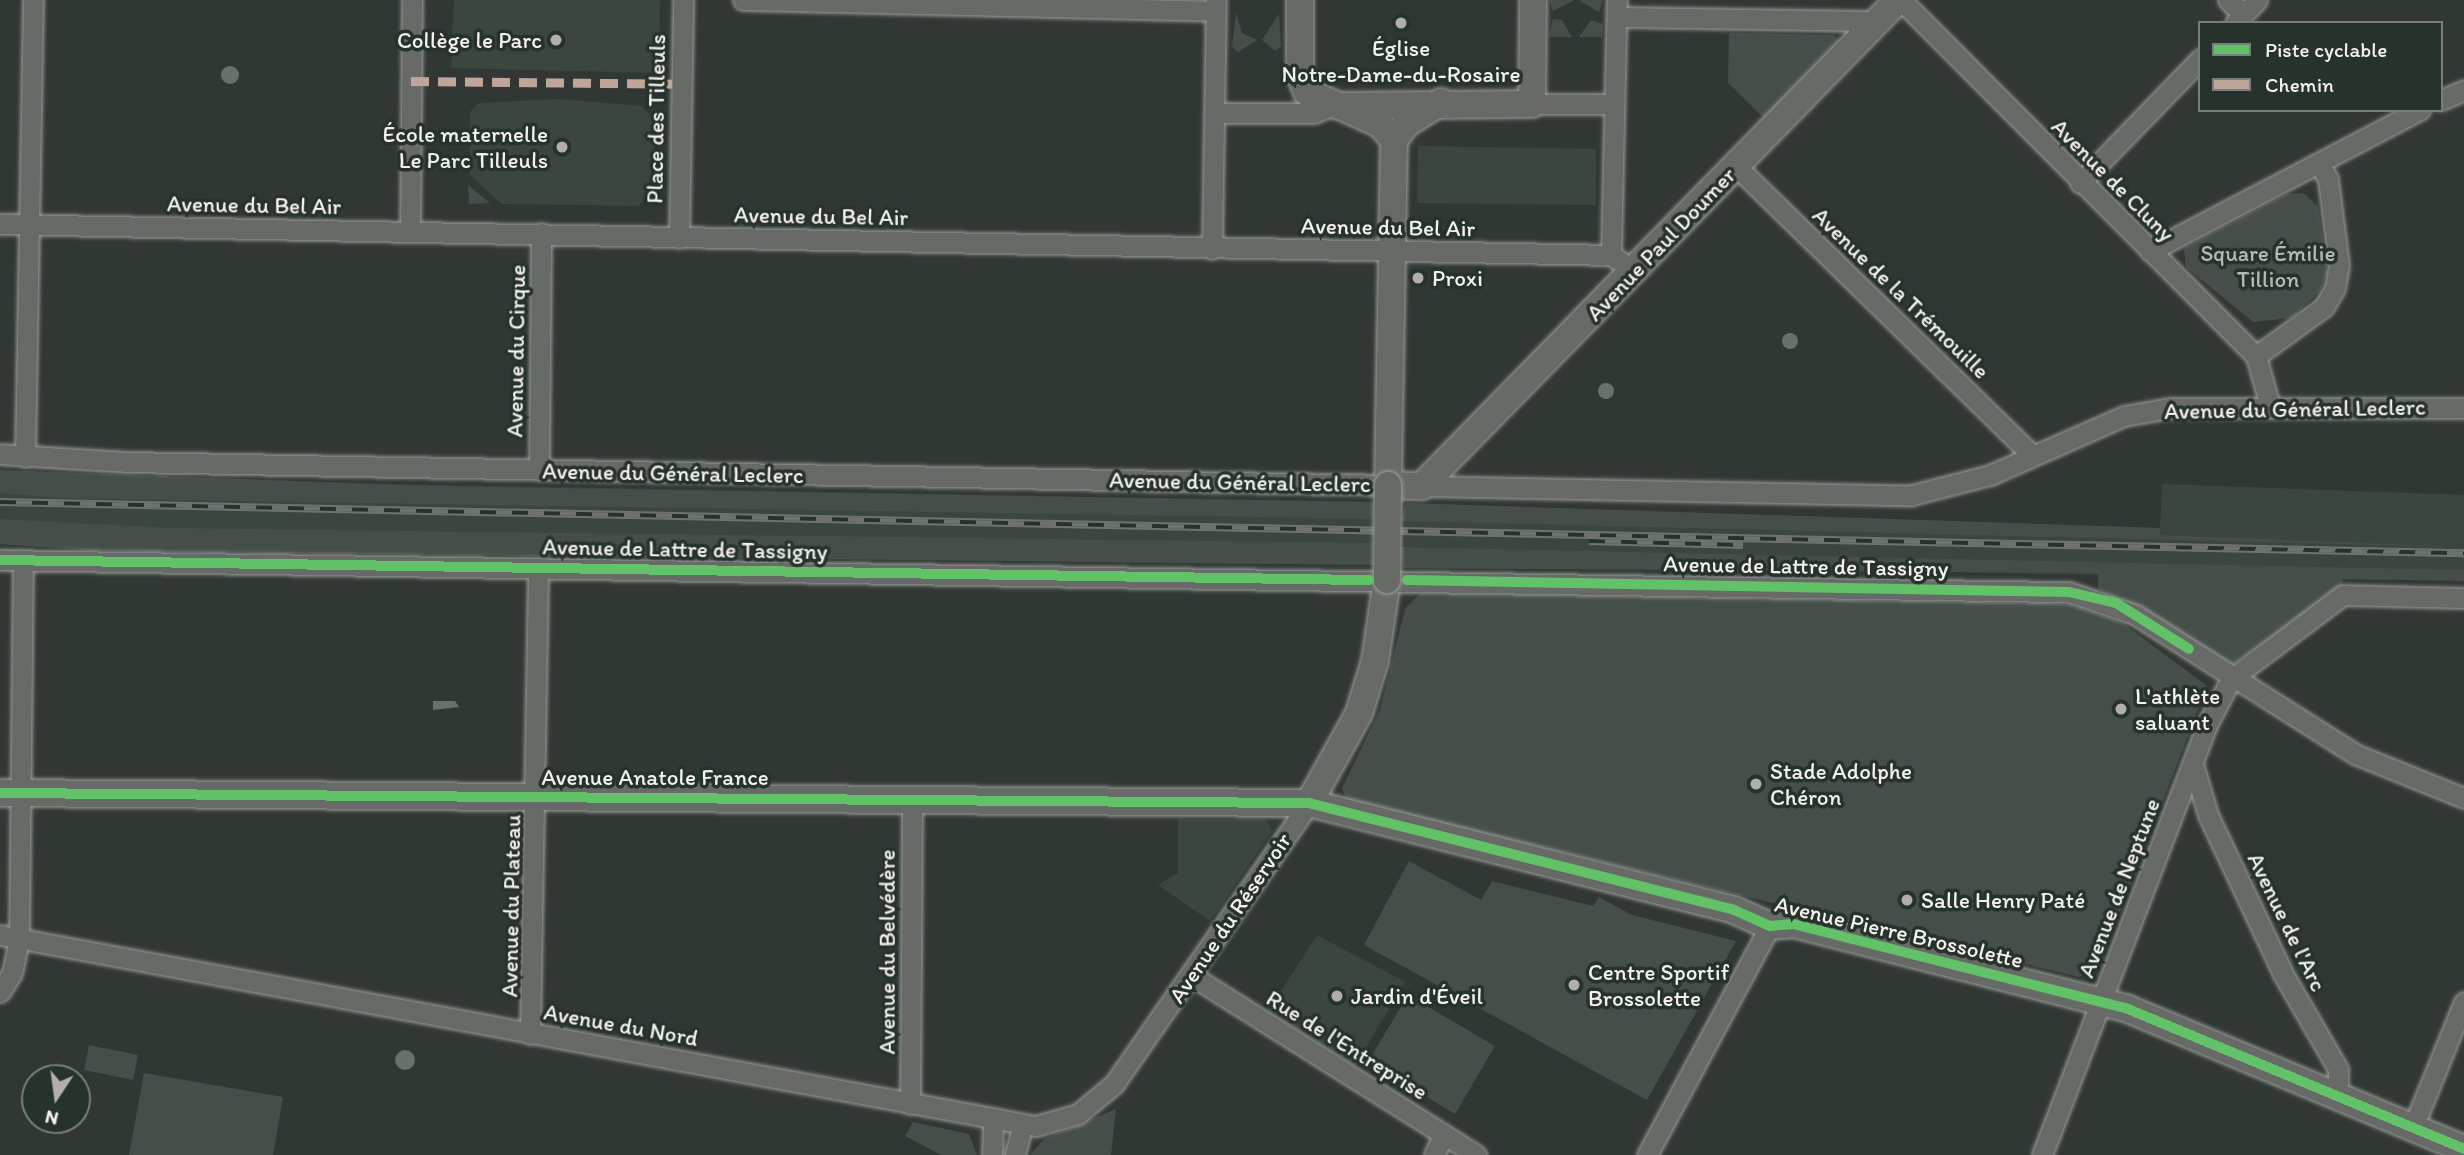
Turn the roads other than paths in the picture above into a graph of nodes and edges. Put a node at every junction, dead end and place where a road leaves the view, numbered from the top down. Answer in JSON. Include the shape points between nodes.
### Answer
{"nodes":[{"id":1,"x":33,"y":0,"type":"edge"},
{"id":2,"x":412,"y":0,"type":"edge"},
{"id":3,"x":683,"y":0,"type":"edge"},
{"id":4,"x":743,"y":0,"type":"edge"},
{"id":5,"x":1300,"y":0,"type":"edge"},
{"id":6,"x":1533,"y":0,"type":"edge"},
{"id":7,"x":1900,"y":0,"type":"edge"},
{"id":8,"x":2228,"y":0,"type":"edge"},
{"id":9,"x":2257,"y":0,"type":"edge"},
{"id":10,"x":1215,"y":5,"type":"edge"},
{"id":11,"x":1617,"y":8,"type":"edge"},
{"id":12,"x":2239,"y":19,"type":"edge"},
{"id":13,"x":1878,"y":21,"type":"junction"},
{"id":14,"x":2198,"y":61,"type":"edge"},
{"id":15,"x":2464,"y":90,"type":"edge"},
{"id":16,"x":2443,"y":99,"type":"edge"},
{"id":17,"x":1441,"y":102,"type":"junction"},
{"id":18,"x":1532,"y":104,"type":"junction"},
{"id":19,"x":1614,"y":104,"type":"junction"},
{"id":20,"x":1335,"y":106,"type":"junction"},
{"id":21,"x":2416,"y":112,"type":"edge"},
{"id":22,"x":1214,"y":113,"type":"junction"},
{"id":23,"x":1394,"y":140,"type":"junction"},
{"id":24,"x":2320,"y":165,"type":"junction"},
{"id":25,"x":1737,"y":167,"type":"junction"},
{"id":26,"x":2080,"y":183,"type":"junction"},
{"id":27,"x":0,"y":224,"type":"edge"},
{"id":28,"x":29,"y":225,"type":"junction"},
{"id":29,"x":410,"y":231,"type":"junction"},
{"id":30,"x":541,"y":233,"type":"junction"},
{"id":31,"x":679,"y":238,"type":"junction"},
{"id":32,"x":1212,"y":248,"type":"junction"},
{"id":33,"x":2150,"y":251,"type":"junction"},
{"id":34,"x":1392,"y":252,"type":"junction"},
{"id":35,"x":1611,"y":255,"type":"junction"},
{"id":36,"x":1636,"y":272,"type":"junction"},
{"id":37,"x":2256,"y":356,"type":"junction"},
{"id":38,"x":2270,"y":406,"type":"junction"},
{"id":39,"x":2464,"y":408,"type":"edge"},
{"id":40,"x":0,"y":454,"type":"edge"},
{"id":41,"x":2031,"y":454,"type":"junction"},
{"id":42,"x":25,"y":457,"type":"junction"},
{"id":43,"x":539,"y":470,"type":"junction"},
{"id":44,"x":1388,"y":485,"type":"junction"},
{"id":45,"x":1422,"y":486,"type":"junction"},
{"id":46,"x":0,"y":560,"type":"edge"},
{"id":47,"x":23,"y":561,"type":"junction"},
{"id":48,"x":538,"y":568,"type":"junction"},
{"id":49,"x":1387,"y":580,"type":"junction"},
{"id":50,"x":2464,"y":598,"type":"edge"},
{"id":51,"x":2231,"y":679,"type":"junction"},
{"id":52,"x":2193,"y":764,"type":"junction"},
{"id":53,"x":10,"y":793,"type":"edge"},
{"id":54,"x":534,"y":797,"type":"junction"},
{"id":55,"x":2464,"y":798,"type":"edge"},
{"id":56,"x":912,"y":800,"type":"junction"},
{"id":57,"x":1309,"y":803,"type":"junction"},
{"id":58,"x":1770,"y":926,"type":"junction"},
{"id":59,"x":9,"y":937,"type":"edge"},
{"id":60,"x":1192,"y":976,"type":"junction"},
{"id":61,"x":0,"y":992,"type":"edge"},
{"id":62,"x":2102,"y":1001,"type":"junction"},
{"id":63,"x":2464,"y":1002,"type":"edge"},
{"id":64,"x":530,"y":1034,"type":"junction"},
{"id":65,"x":2338,"y":1096,"type":"junction"},
{"id":66,"x":910,"y":1104,"type":"junction"},
{"id":67,"x":993,"y":1121,"type":"junction"},
{"id":68,"x":1022,"y":1126,"type":"junction"},
{"id":69,"x":2413,"y":1128,"type":"junction"},
{"id":70,"x":1444,"y":1134,"type":"junction"},
{"id":71,"x":2464,"y":1149,"type":"edge"},
{"id":72,"x":992,"y":1155,"type":"edge"},
{"id":73,"x":1015,"y":1155,"type":"edge"},
{"id":74,"x":1434,"y":1155,"type":"edge"},
{"id":75,"x":1476,"y":1155,"type":"edge"},
{"id":76,"x":1647,"y":1155,"type":"edge"},
{"id":77,"x":2042,"y":1155,"type":"edge"}],
"edges":[{"from":1,"to":28,"type":"street"},
{"from":2,"to":29,"type":"street"},
{"from":3,"to":31,"type":"street","name":"Place des Tilleuls"},
{"from":4,"to":10,"type":"street"},
{"from":5,"to":20,"type":"street","via":[[1300,75],[1307,92]]},
{"from":6,"to":18,"type":"street"},
{"from":7,"to":13,"type":"street","name":"Avenue Paul Doumer"},
{"from":7,"to":26,"type":"street","name":"Avenue de Cluny"},
{"from":8,"to":12,"type":"street"},
{"from":9,"to":12,"type":"street"},
{"from":10,"to":22,"type":"street"},
{"from":11,"to":13,"type":"street"},
{"from":11,"to":19,"type":"street"},
{"from":13,"to":25,"type":"street","name":"Avenue Paul Doumer"},
{"from":14,"to":26,"type":"street"},
{"from":15,"to":16,"type":"street"},
{"from":17,"to":18,"type":"street"},
{"from":17,"to":20,"type":"street"},
{"from":17,"to":23,"type":"street","via":[[1406,123]]},
{"from":18,"to":19,"type":"street"},
{"from":19,"to":35,"type":"street"},
{"from":20,"to":22,"type":"street","via":[[1314,113]]},
{"from":20,"to":23,"type":"street","via":[[1380,124]]},
{"from":21,"to":24,"type":"street"},
{"from":22,"to":32,"type":"street"},
{"from":23,"to":34,"type":"street","name":"Avenue du Réservoir"},
{"from":24,"to":33,"type":"street"},
{"from":24,"to":37,"type":"street","via":[[2328,180],[2335,228],[2335,288],[2325,307]]},
{"from":25,"to":36,"type":"street","name":"Avenue Paul Doumer"},
{"from":25,"to":41,"type":"street","name":"Avenue de la Trémouille"},
{"from":26,"to":33,"type":"street","name":"Avenue de Cluny"},
{"from":27,"to":28,"type":"street","name":"Avenue du Bel Air"},
{"from":28,"to":29,"type":"street","name":"Avenue du Bel Air"},
{"from":28,"to":42,"type":"street"},
{"from":29,"to":30,"type":"street","name":"Avenue du Bel Air"},
{"from":30,"to":31,"type":"street","name":"Avenue du Bel Air"},
{"from":30,"to":43,"type":"street","name":"Avenue du Cirque"},
{"from":31,"to":32,"type":"street","name":"Avenue du Bel Air"},
{"from":32,"to":34,"type":"street","name":"Avenue du Bel Air"},
{"from":33,"to":37,"type":"street","name":"Avenue de Cluny"},
{"from":34,"to":35,"type":"street","name":"Avenue du Bel Air"},
{"from":34,"to":44,"type":"street","name":"Avenue du Réservoir"},
{"from":35,"to":36,"type":"street"},
{"from":36,"to":45,"type":"street","name":"Avenue Paul Doumer"},
{"from":37,"to":38,"type":"street","name":"Avenue de Cluny"},
{"from":38,"to":39,"type":"street","name":"Avenue du Général Leclerc"},
{"from":38,"to":41,"type":"street","name":"Avenue du Général Leclerc","via":[[2170,408],[2124,416]]},
{"from":40,"to":42,"type":"street","name":"Avenue du Général Leclerc"},
{"from":41,"to":45,"type":"street","name":"Avenue du Général Leclerc","via":[[1990,475],[1912,495]]},
{"from":42,"to":43,"type":"street","name":"Avenue du Général Leclerc"},
{"from":43,"to":44,"type":"street","name":"Avenue du Général Leclerc"},
{"from":44,"to":45,"type":"street","name":"Avenue du Général Leclerc"},
{"from":44,"to":49,"type":"street","name":"Avenue du Réservoir","bridge":true},
{"from":46,"to":47,"type":"street","name":"Avenue de Lattre de Tassigny"},
{"from":47,"to":48,"type":"street","name":"Avenue de Lattre de Tassigny"},
{"from":47,"to":53,"type":"street"},
{"from":48,"to":49,"type":"street","name":"Avenue de Lattre de Tassigny"},
{"from":48,"to":54,"type":"street","name":"Avenue du Plateau"},
{"from":49,"to":51,"type":"street","name":"Avenue de Lattre de Tassigny","via":[[2069,592],[2116,603]]},
{"from":49,"to":57,"type":"street","name":"Avenue du Réservoir","via":[[1378,648],[1359,713]]},
{"from":50,"to":51,"type":"street","via":[[2343,595]]},
{"from":51,"to":52,"type":"street","name":"Avenue de Neptune"},
{"from":51,"to":55,"type":"street","name":"Avenue de Lattre de Tassigny","via":[[2355,754]]},
{"from":52,"to":62,"type":"street","name":"Avenue de Neptune"},
{"from":52,"to":65,"type":"street","name":"Avenue de l'Arc","via":[[2208,815],[2283,974],[2339,1069]]},
{"from":53,"to":54,"type":"street","name":"Avenue Anatole France"},
{"from":53,"to":59,"type":"street"},
{"from":54,"to":56,"type":"street","name":"Avenue Anatole France"},
{"from":54,"to":64,"type":"street","name":"Avenue du Plateau"},
{"from":56,"to":57,"type":"street","name":"Avenue Anatole France"},
{"from":56,"to":66,"type":"street","name":"Avenue du Belvédère"},
{"from":57,"to":58,"type":"street","name":"Avenue Pierre Brossolette","via":[[1734,910]]},
{"from":57,"to":60,"type":"street","name":"Avenue du Réservoir"},
{"from":58,"to":62,"type":"street","name":"Avenue Pierre Brossolette","via":[[1793,924]]},
{"from":58,"to":76,"type":"street"},
{"from":59,"to":61,"type":"street","via":[[12,973]]},
{"from":59,"to":64,"type":"street","name":"Avenue du Nord"},
{"from":60,"to":68,"type":"street","name":"Avenue du Réservoir","via":[[1098,1100],[1077,1114]]},
{"from":60,"to":70,"type":"street","name":"Rue de l'Entreprise"},
{"from":62,"to":65,"type":"street","name":"Avenue Pierre Brossolette"},
{"from":62,"to":77,"type":"street","name":"Avenue de Neptune"},
{"from":63,"to":69,"type":"street"},
{"from":64,"to":66,"type":"street","name":"Avenue du Nord"},
{"from":65,"to":69,"type":"street","name":"Avenue Pierre Brossolette"},
{"from":66,"to":67,"type":"street","name":"Avenue du Nord"},
{"from":67,"to":68,"type":"street","name":"Avenue du Réservoir"},
{"from":67,"to":72,"type":"street"},
{"from":68,"to":73,"type":"street"},
{"from":69,"to":71,"type":"street","name":"Avenue Pierre Brossolette"},
{"from":70,"to":74,"type":"street"},
{"from":70,"to":75,"type":"street","name":"Rue de l'Entreprise"}]}
